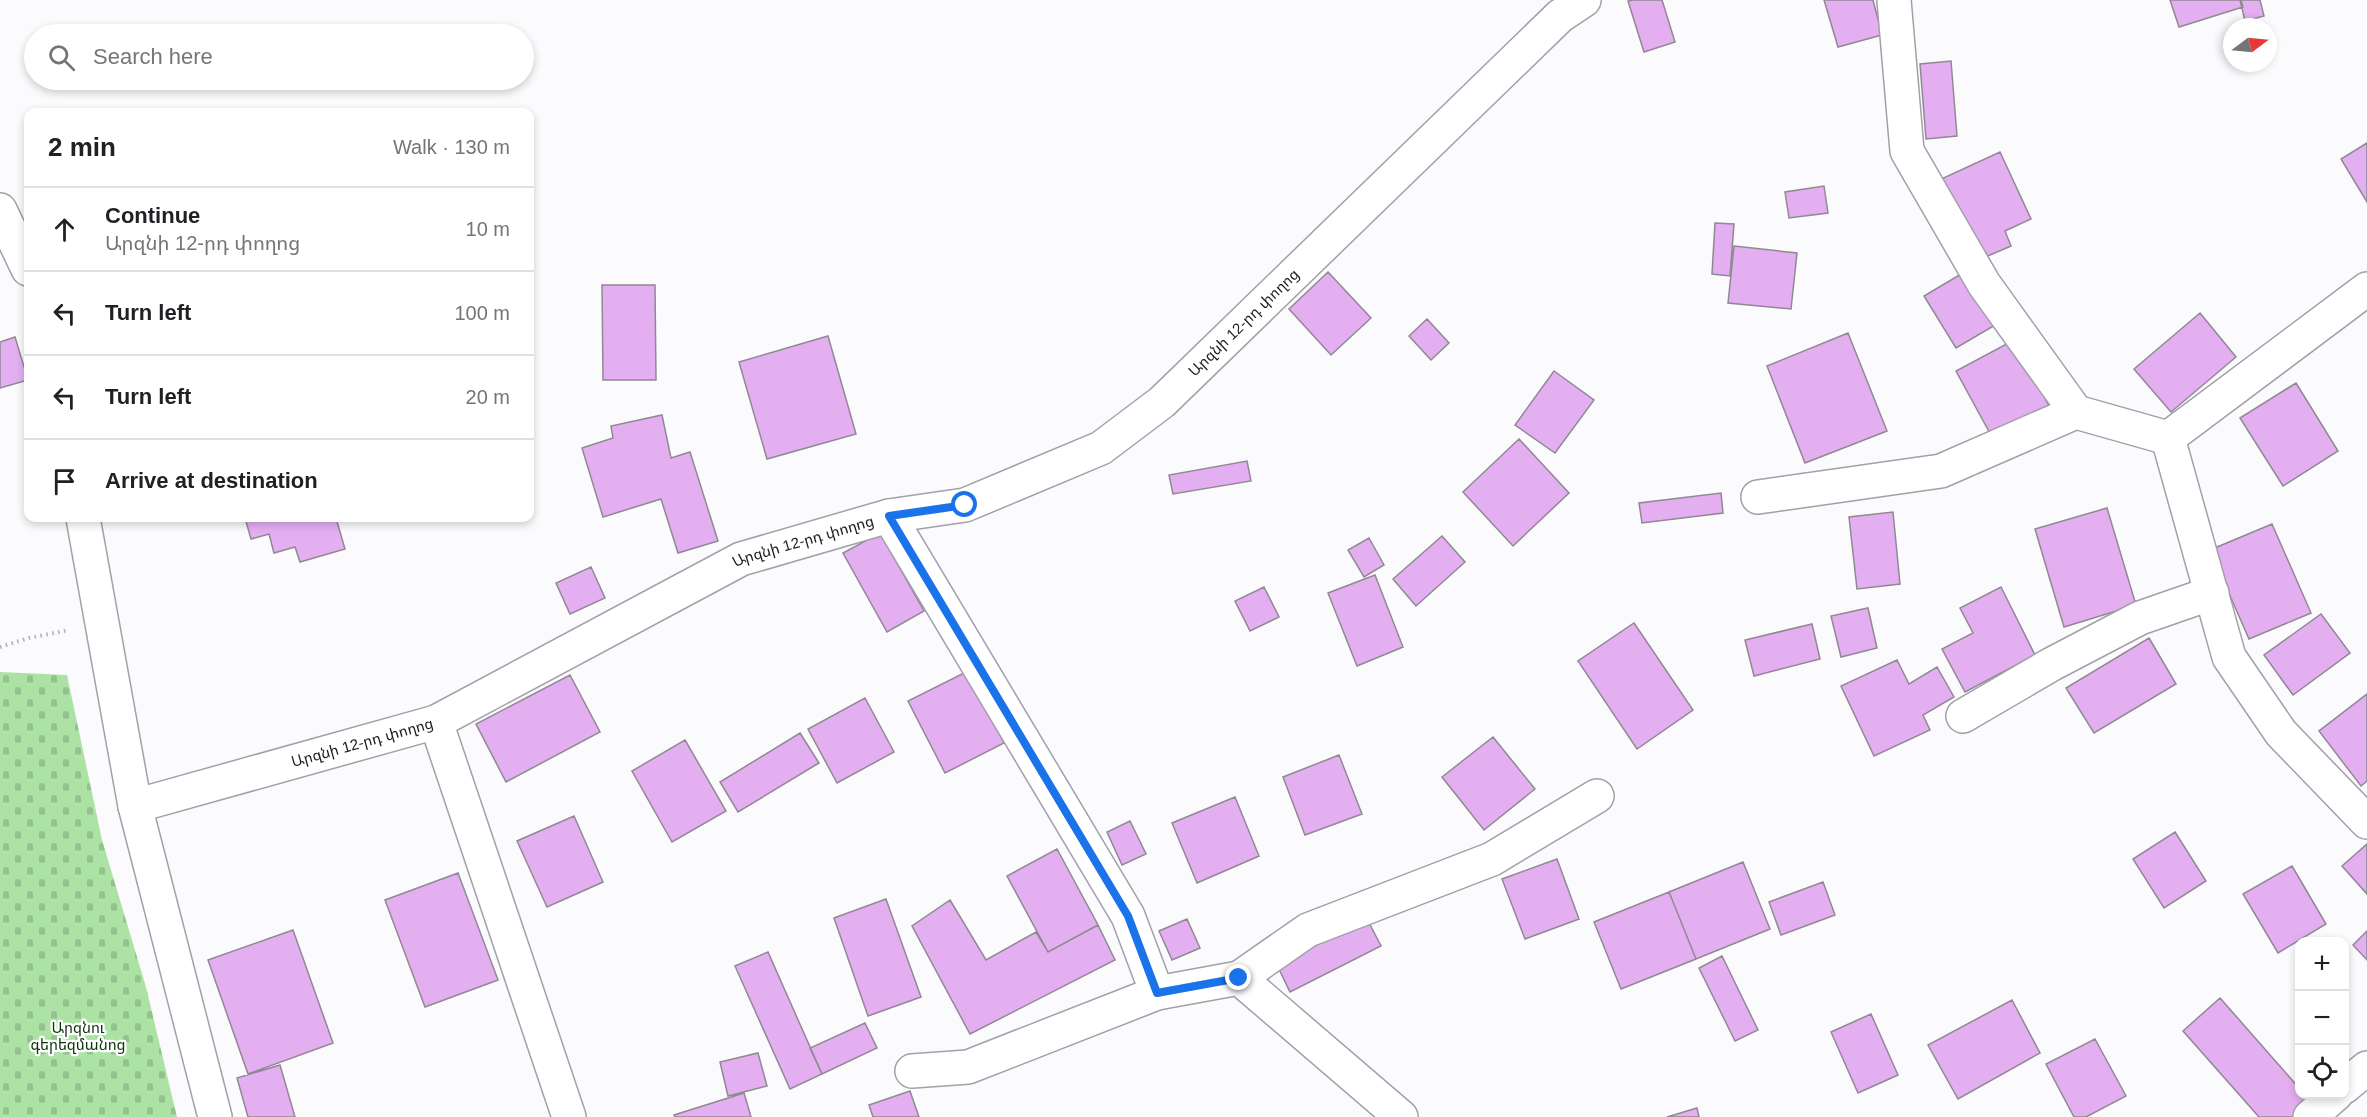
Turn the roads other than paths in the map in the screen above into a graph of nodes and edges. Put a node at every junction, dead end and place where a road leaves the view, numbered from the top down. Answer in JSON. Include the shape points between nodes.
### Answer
{"nodes":[{"id":1,"x":1584,"y":0,"type":"edge"},
{"id":2,"x":1894,"y":0,"type":"edge"},
{"id":3,"x":0,"y":210,"type":"edge"},
{"id":4,"x":24,"y":261,"type":"edge"},
{"id":5,"x":2367,"y":289,"type":"edge"},
{"id":6,"x":2076,"y":412,"type":"junction"},
{"id":7,"x":2168,"y":438,"type":"junction"},
{"id":8,"x":1758,"y":497,"type":"dead end"},
{"id":9,"x":889,"y":516,"type":"junction"},
{"id":10,"x":84,"y":522,"type":"edge"},
{"id":11,"x":2211,"y":593,"type":"junction"},
{"id":12,"x":1963,"y":716,"type":"dead end"},
{"id":13,"x":436,"y":722,"type":"junction"},
{"id":14,"x":1597,"y":796,"type":"dead end"},
{"id":15,"x":135,"y":806,"type":"junction"},
{"id":16,"x":2367,"y":822,"type":"edge"},
{"id":17,"x":1239,"y":978,"type":"junction"},
{"id":18,"x":1157,"y":993,"type":"junction"},
{"id":19,"x":2367,"y":1068,"type":"edge"},
{"id":20,"x":912,"y":1071,"type":"dead end"},
{"id":21,"x":2349,"y":1083,"type":"edge"},
{"id":22,"x":2331,"y":1099,"type":"edge"},
{"id":23,"x":215,"y":1117,"type":"edge"},
{"id":24,"x":569,"y":1117,"type":"edge"},
{"id":25,"x":1401,"y":1117,"type":"edge"},
{"id":26,"x":2310,"y":1117,"type":"edge"}],
"edges":[{"from":1,"to":9,"type":"street","name":"Արզնի 12-րդ փողոց","via":[[1560,16],[1162,402],[1101,448],[965,505]]},
{"from":2,"to":6,"type":"street","via":[[1906,151],[1984,284]]},
{"from":3,"to":4,"type":"street"},
{"from":5,"to":7,"type":"street"},
{"from":6,"to":7,"type":"street"},
{"from":6,"to":8,"type":"street","via":[[1941,471]]},
{"from":7,"to":11,"type":"street"},
{"from":9,"to":13,"type":"street","name":"Արզնի 12-րդ փողոց","via":[[741,559]]},
{"from":9,"to":18,"type":"street","via":[[1128,916]]},
{"from":10,"to":15,"type":"street"},
{"from":11,"to":12,"type":"street","via":[[2140,618]]},
{"from":11,"to":16,"type":"street","via":[[2229,657],[2281,733]]},
{"from":13,"to":15,"type":"street","name":"Արզնի 12-րդ փողոց"},
{"from":13,"to":24,"type":"street"},
{"from":14,"to":17,"type":"street","via":[[1492,860],[1308,930]]},
{"from":15,"to":23,"type":"street"},
{"from":17,"to":18,"type":"street"},
{"from":17,"to":25,"type":"street"},
{"from":18,"to":20,"type":"street","via":[[968,1067]]},
{"from":19,"to":21,"type":"street"},
{"from":22,"to":26,"type":"street"}]}
